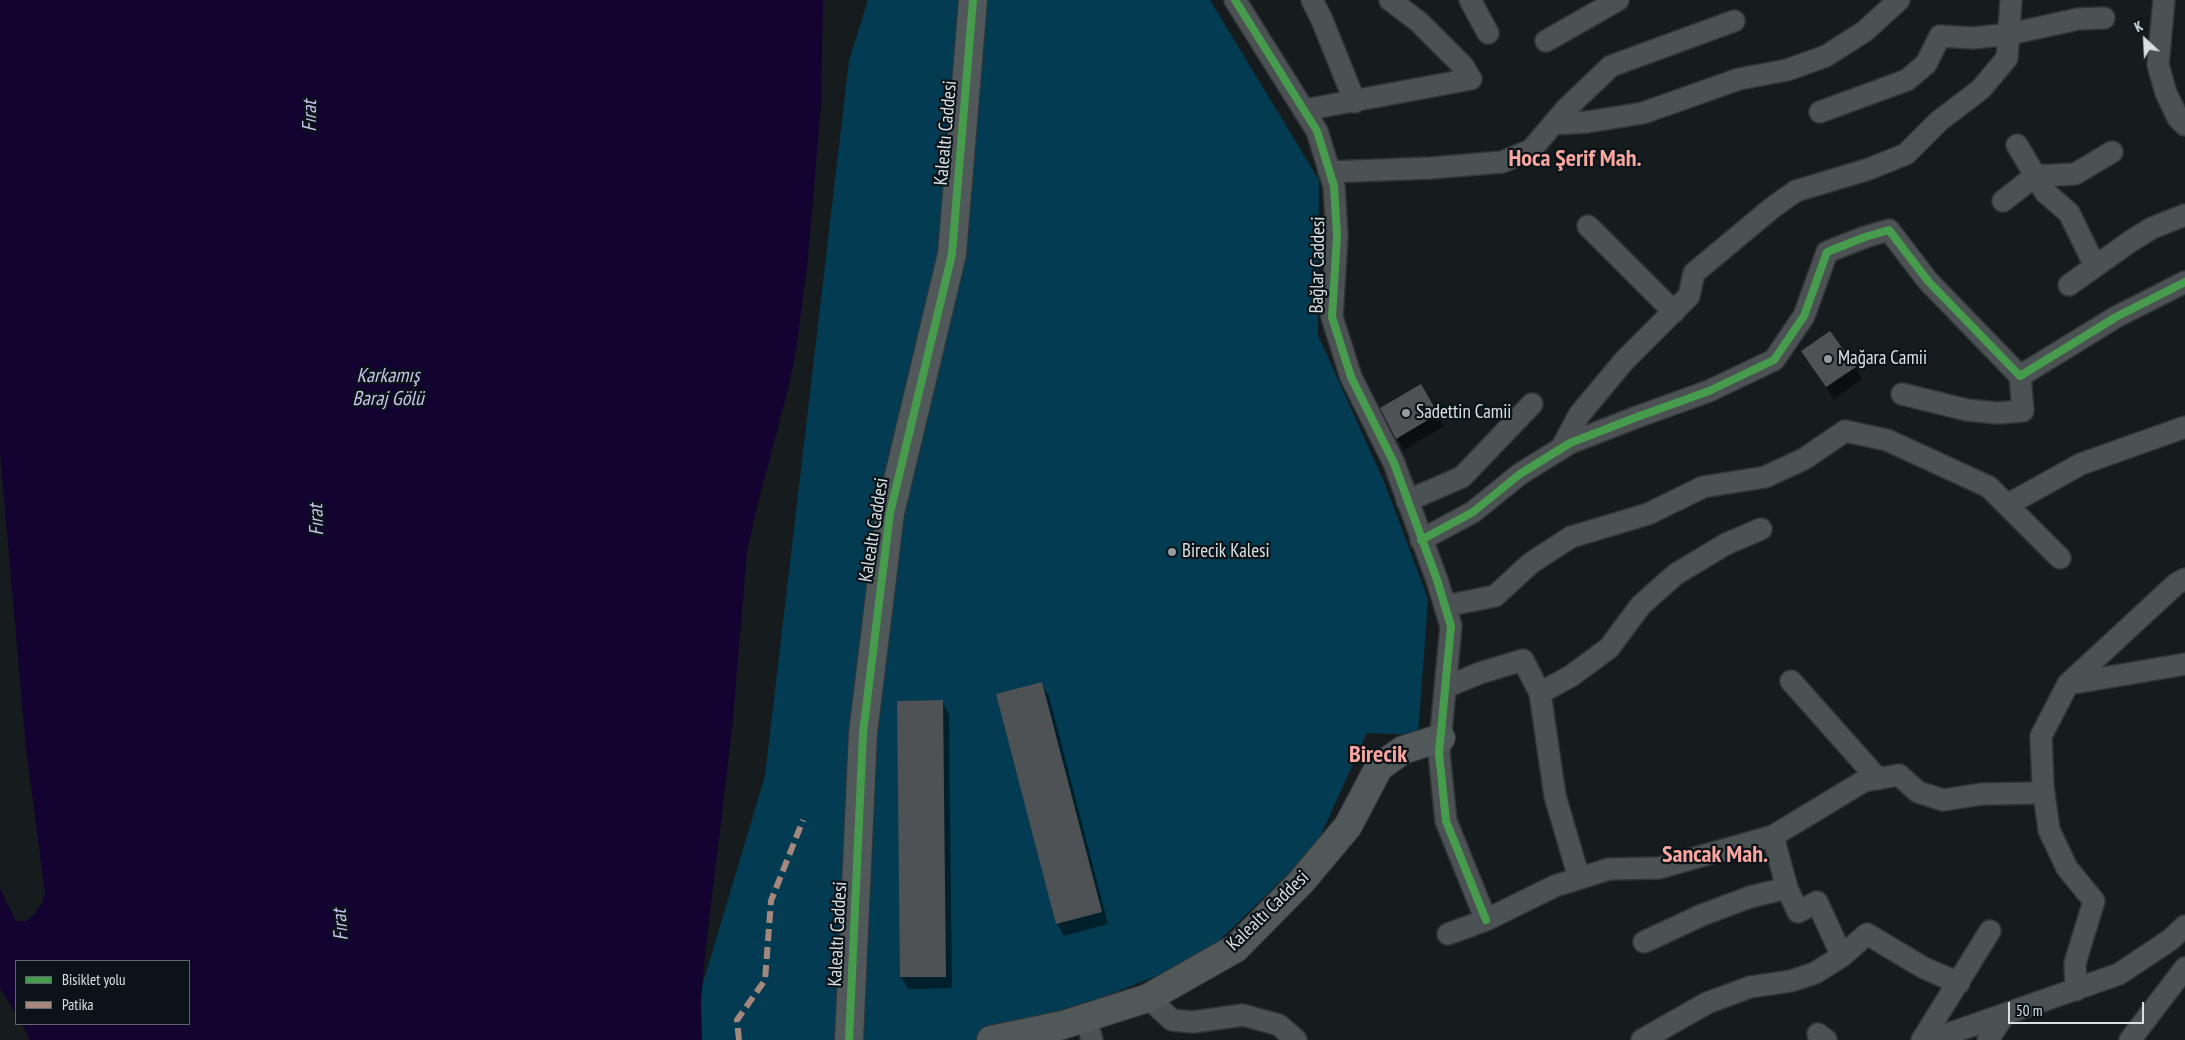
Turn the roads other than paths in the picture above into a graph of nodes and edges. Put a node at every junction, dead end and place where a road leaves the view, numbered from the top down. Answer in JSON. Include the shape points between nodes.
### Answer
{"nodes":[{"id":1,"x":973,"y":0,"type":"edge"},
{"id":2,"x":1234,"y":0,"type":"edge"},
{"id":3,"x":1312,"y":0,"type":"edge"},
{"id":4,"x":1390,"y":0,"type":"edge"},
{"id":5,"x":1470,"y":0,"type":"edge"},
{"id":6,"x":1618,"y":0,"type":"edge"},
{"id":7,"x":1899,"y":0,"type":"edge"},
{"id":8,"x":2011,"y":0,"type":"edge"},
{"id":9,"x":2164,"y":0,"type":"edge"},
{"id":10,"x":2104,"y":18,"type":"dead end"},
{"id":11,"x":1734,"y":21,"type":"dead end"},
{"id":12,"x":1488,"y":33,"type":"dead end"},
{"id":13,"x":2010,"y":34,"type":"junction"},
{"id":14,"x":1546,"y":41,"type":"dead end"},
{"id":15,"x":1355,"y":102,"type":"junction"},
{"id":16,"x":1304,"y":110,"type":"junction"},
{"id":17,"x":1820,"y":112,"type":"dead end"},
{"id":18,"x":1553,"y":124,"type":"junction"},
{"id":19,"x":2185,"y":125,"type":"edge"},
{"id":20,"x":2017,"y":145,"type":"dead end"},
{"id":21,"x":2112,"y":152,"type":"dead end"},
{"id":22,"x":1329,"y":172,"type":"junction"},
{"id":23,"x":2035,"y":176,"type":"junction"},
{"id":24,"x":2003,"y":201,"type":"dead end"},
{"id":25,"x":2185,"y":215,"type":"edge"},
{"id":26,"x":1588,"y":226,"type":"dead end"},
{"id":27,"x":2095,"y":266,"type":"junction"},
{"id":28,"x":2185,"y":282,"type":"edge"},
{"id":29,"x":2069,"y":285,"type":"dead end"},
{"id":30,"x":1674,"y":312,"type":"junction"},
{"id":31,"x":2020,"y":376,"type":"junction"},
{"id":32,"x":1902,"y":394,"type":"dead end"},
{"id":33,"x":1532,"y":404,"type":"dead end"},
{"id":34,"x":2185,"y":427,"type":"edge"},
{"id":35,"x":1561,"y":449,"type":"junction"},
{"id":36,"x":1407,"y":501,"type":"junction"},
{"id":37,"x":2007,"y":505,"type":"junction"},
{"id":38,"x":1761,"y":529,"type":"dead end"},
{"id":39,"x":1421,"y":540,"type":"junction"},
{"id":40,"x":2060,"y":558,"type":"dead end"},
{"id":41,"x":2185,"y":579,"type":"edge"},
{"id":42,"x":1445,"y":606,"type":"junction"},
{"id":43,"x":2185,"y":664,"type":"edge"},
{"id":44,"x":1791,"y":680,"type":"dead end"},
{"id":45,"x":2068,"y":684,"type":"junction"},
{"id":46,"x":1446,"y":687,"type":"junction"},
{"id":47,"x":1540,"y":693,"type":"junction"},
{"id":48,"x":1441,"y":738,"type":"junction"},
{"id":49,"x":1878,"y":778,"type":"junction"},
{"id":50,"x":2044,"y":793,"type":"junction"},
{"id":51,"x":1773,"y":836,"type":"junction"},
{"id":52,"x":1579,"y":878,"type":"junction"},
{"id":53,"x":1788,"y":888,"type":"junction"},
{"id":54,"x":1486,"y":920,"type":"junction"},
{"id":55,"x":2185,"y":926,"type":"edge"},
{"id":56,"x":1990,"y":931,"type":"dead end"},
{"id":57,"x":1448,"y":934,"type":"dead end"},
{"id":58,"x":1644,"y":942,"type":"dead end"},
{"id":59,"x":1842,"y":956,"type":"junction"},
{"id":60,"x":2185,"y":968,"type":"edge"},
{"id":61,"x":1958,"y":983,"type":"junction"},
{"id":62,"x":2076,"y":990,"type":"junction"},
{"id":63,"x":1148,"y":998,"type":"junction"},
{"id":64,"x":2004,"y":1015,"type":"junction"},
{"id":65,"x":1089,"y":1029,"type":"edge"},
{"id":66,"x":849,"y":1040,"type":"edge"},
{"id":67,"x":991,"y":1040,"type":"edge"},
{"id":68,"x":1296,"y":1040,"type":"edge"},
{"id":69,"x":1642,"y":1040,"type":"edge"},
{"id":70,"x":1922,"y":1040,"type":"edge"},
{"id":71,"x":1931,"y":1040,"type":"edge"},
{"id":72,"x":1988,"y":1040,"type":"edge"},
{"id":73,"x":2130,"y":1040,"type":"edge"}],
"edges":[{"from":1,"to":66,"type":"street","name":"Kalealtı Caddesi","via":[[952,254],[890,513],[863,733]]},
{"from":2,"to":16,"type":"street","name":"Bağlar Caddesi"},
{"from":3,"to":15,"type":"street"},
{"from":4,"to":15,"type":"street","via":[[1419,22],[1464,66],[1471,79]]},
{"from":5,"to":12,"type":"street"},
{"from":6,"to":14,"type":"street"},
{"from":7,"to":18,"type":"street","via":[[1865,31],[1826,56],[1787,70],[1739,79],[1643,113]]},
{"from":8,"to":13,"type":"street"},
{"from":9,"to":19,"type":"street","via":[[2158,65],[2166,93]]},
{"from":10,"to":13,"type":"street","via":[[2078,19]]},
{"from":11,"to":18,"type":"street","via":[[1611,66]]},
{"from":13,"to":17,"type":"street","via":[[1973,38],[1940,36],[1926,64],[1908,80]]},
{"from":13,"to":30,"type":"street","via":[[2006,58],[1981,89],[1939,121],[1906,154],[1796,191],[1694,273],[1689,296]]},
{"from":15,"to":16,"type":"street"},
{"from":16,"to":22,"type":"street","name":"Bağlar Caddesi","via":[[1317,131]]},
{"from":18,"to":22,"type":"street","via":[[1531,150],[1502,162]]},
{"from":20,"to":23,"type":"street"},
{"from":21,"to":23,"type":"street","via":[[2075,174]]},
{"from":22,"to":36,"type":"street","name":"Bağlar Caddesi","via":[[1334,186],[1337,236],[1332,317],[1351,377],[1394,463]]},
{"from":23,"to":24,"type":"street"},
{"from":23,"to":27,"type":"street","via":[[2045,192],[2069,214]]},
{"from":25,"to":27,"type":"street","via":[[2152,228]]},
{"from":26,"to":30,"type":"street"},
{"from":27,"to":29,"type":"street"},
{"from":28,"to":31,"type":"street","via":[[2116,317]]},
{"from":30,"to":35,"type":"street","via":[[1624,361],[1586,407]]},
{"from":31,"to":32,"type":"street","via":[[2023,411],[1967,410]]},
{"from":31,"to":35,"type":"street","via":[[1928,281],[1889,230],[1827,252],[1804,316],[1774,360],[1709,391]]},
{"from":33,"to":36,"type":"street","via":[[1462,477]]},
{"from":34,"to":37,"type":"street","via":[[2081,464]]},
{"from":35,"to":39,"type":"street","via":[[1520,474],[1472,512]]},
{"from":36,"to":39,"type":"street","name":"Bağlar Caddesi"},
{"from":37,"to":40,"type":"street"},
{"from":37,"to":42,"type":"street","via":[[1990,487],[1887,440],[1844,431],[1804,458],[1765,477],[1703,487],[1648,514],[1571,538],[1531,563],[1495,596]]},
{"from":38,"to":47,"type":"street","via":[[1726,544],[1676,574],[1641,605],[1609,648],[1571,676]]},
{"from":39,"to":42,"type":"street","name":"Bağlar Caddesi"},
{"from":41,"to":45,"type":"street"},
{"from":42,"to":46,"type":"street","name":"Bağlar Caddesi","via":[[1451,626]]},
{"from":43,"to":45,"type":"street"},
{"from":44,"to":49,"type":"street"},
{"from":45,"to":50,"type":"street","via":[[2041,736]]},
{"from":46,"to":47,"type":"street","via":[[1523,660]]},
{"from":46,"to":48,"type":"street","name":"Bağlar Caddesi"},
{"from":47,"to":52,"type":"street","via":[[1555,796]]},
{"from":48,"to":54,"type":"street","name":"Bağlar Caddesi","via":[[1439,753],[1446,821]]},
{"from":48,"to":63,"type":"street","name":"Kalealtı Caddesi","via":[[1403,750],[1379,767],[1348,826],[1301,882],[1236,948]]},
{"from":49,"to":50,"type":"street","via":[[1898,775],[1918,792],[1943,800],[1982,794]]},
{"from":49,"to":51,"type":"street","via":[[1864,781]]},
{"from":50,"to":62,"type":"street","via":[[2049,830],[2067,868],[2094,901],[2075,963]]},
{"from":51,"to":52,"type":"street","via":[[1659,868],[1609,869]]},
{"from":51,"to":53,"type":"street"},
{"from":52,"to":54,"type":"street","via":[[1555,886]]},
{"from":53,"to":58,"type":"street","via":[[1750,897],[1702,915]]},
{"from":53,"to":59,"type":"street","via":[[1798,912],[1817,902]]},
{"from":54,"to":57,"type":"street"},
{"from":55,"to":62,"type":"street","via":[[2119,974]]},
{"from":56,"to":61,"type":"street"},
{"from":59,"to":61,"type":"street","via":[[1866,934],[1924,968]]},
{"from":59,"to":69,"type":"street","via":[[1791,981],[1750,987],[1707,1003]]},
{"from":60,"to":73,"type":"street"},
{"from":61,"to":70,"type":"street"},
{"from":62,"to":64,"type":"street"},
{"from":63,"to":65,"type":"street","name":"Kalealtı Caddesi"},
{"from":63,"to":68,"type":"street","via":[[1172,1020],[1193,1022],[1243,1015],[1280,1025]]},
{"from":64,"to":71,"type":"street"},
{"from":64,"to":72,"type":"street"},
{"from":65,"to":67,"type":"street","name":"Kalealtı Caddesi","via":[[1063,1026]]}]}
